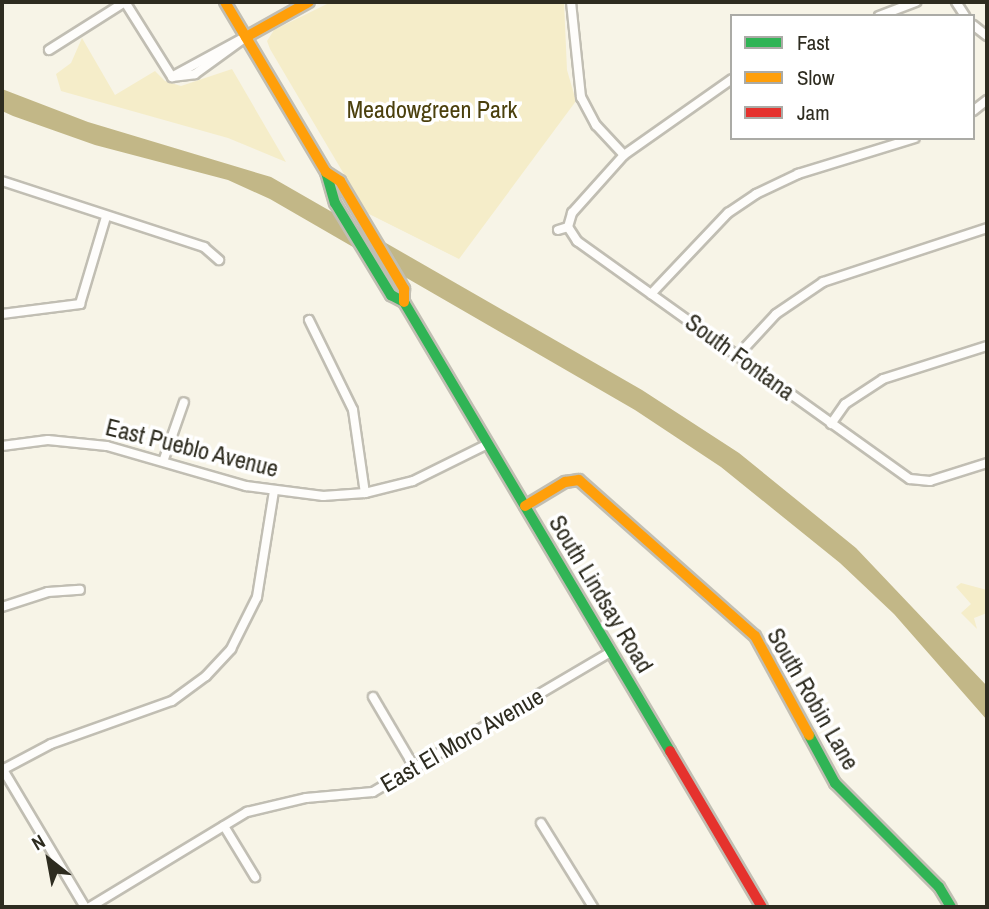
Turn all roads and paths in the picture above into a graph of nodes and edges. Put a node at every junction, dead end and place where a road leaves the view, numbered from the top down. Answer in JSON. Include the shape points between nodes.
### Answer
{"nodes":[{"id":1,"x":125,"y":2,"type":"edge"},
{"id":2,"x":225,"y":2,"type":"edge"},
{"id":3,"x":309,"y":2,"type":"edge"},
{"id":4,"x":571,"y":2,"type":"edge"},
{"id":5,"x":916,"y":2,"type":"edge"},
{"id":6,"x":884,"y":14,"type":"edge"},
{"id":7,"x":246,"y":37,"type":"junction"},
{"id":8,"x":49,"y":51,"type":"dead end"},
{"id":9,"x":730,"y":80,"type":"edge"},
{"id":10,"x":908,"y":140,"type":"edge"},
{"id":11,"x":624,"y":155,"type":"junction"},
{"id":12,"x":326,"y":172,"type":"junction"},
{"id":13,"x":2,"y":181,"type":"edge"},
{"id":14,"x":106,"y":217,"type":"junction"},
{"id":15,"x":568,"y":227,"type":"junction"},
{"id":16,"x":987,"y":228,"type":"edge"},
{"id":17,"x":558,"y":230,"type":"dead end"},
{"id":18,"x":219,"y":260,"type":"dead end"},
{"id":19,"x":651,"y":294,"type":"junction"},
{"id":20,"x":404,"y":302,"type":"junction"},
{"id":21,"x":2,"y":314,"type":"edge"},
{"id":22,"x":309,"y":320,"type":"dead end"},
{"id":23,"x":987,"y":346,"type":"edge"},
{"id":24,"x":739,"y":354,"type":"junction"},
{"id":25,"x":184,"y":402,"type":"dead end"},
{"id":26,"x":831,"y":424,"type":"junction"},
{"id":27,"x":488,"y":443,"type":"junction"},
{"id":28,"x":2,"y":446,"type":"edge"},
{"id":29,"x":164,"y":459,"type":"junction"},
{"id":30,"x":987,"y":463,"type":"edge"},
{"id":31,"x":274,"y":491,"type":"junction"},
{"id":32,"x":365,"y":493,"type":"junction"},
{"id":33,"x":525,"y":506,"type":"junction"},
{"id":34,"x":80,"y":590,"type":"dead end"},
{"id":35,"x":2,"y":607,"type":"edge"},
{"id":36,"x":611,"y":652,"type":"junction"},
{"id":37,"x":373,"y":697,"type":"dead end"},
{"id":38,"x":2,"y":769,"type":"edge"},
{"id":39,"x":416,"y":770,"type":"junction"},
{"id":40,"x":541,"y":823,"type":"dead end"},
{"id":41,"x":224,"y":826,"type":"junction"},
{"id":42,"x":255,"y":877,"type":"dead end"},
{"id":43,"x":85,"y":907,"type":"edge"},
{"id":44,"x":90,"y":907,"type":"edge"},
{"id":45,"x":593,"y":907,"type":"edge"},
{"id":46,"x":762,"y":907,"type":"edge"},
{"id":47,"x":951,"y":907,"type":"edge"}],
"edges":[{"from":1,"to":7,"type":"street","via":[[172,77],[195,74]]},
{"from":1,"to":8,"type":"street"},
{"from":2,"to":7,"type":"main road","name":"South Lindsay Road"},
{"from":3,"to":7,"type":"main road"},
{"from":4,"to":11,"type":"street","via":[[582,97],[596,125]]},
{"from":5,"to":6,"type":"street"},
{"from":7,"to":12,"type":"main road","name":"South Lindsay Road"},
{"from":9,"to":11,"type":"street"},
{"from":10,"to":19,"type":"street","via":[[798,174],[756,194],[719,222]]},
{"from":11,"to":15,"type":"street","via":[[572,213]]},
{"from":12,"to":20,"type":"main road","name":"South Lindsay Road","via":[[340,181],[398,277]]},
{"from":12,"to":20,"type":"main road","name":"South Lindsay Road","via":[[335,203],[391,295]]},
{"from":13,"to":14,"type":"street"},
{"from":14,"to":18,"type":"street","via":[[204,247]]},
{"from":14,"to":21,"type":"street","via":[[80,304]]},
{"from":15,"to":17,"type":"street"},
{"from":15,"to":19,"type":"street","name":"South Fontana","via":[[577,241]]},
{"from":16,"to":24,"type":"street","via":[[823,282],[776,314]]},
{"from":19,"to":24,"type":"street","name":"South Fontana"},
{"from":20,"to":27,"type":"main road","name":"South Lindsay Road"},
{"from":22,"to":32,"type":"street","via":[[353,410]]},
{"from":23,"to":26,"type":"street","via":[[883,379],[845,404]]},
{"from":24,"to":26,"type":"street","name":"South Fontana"},
{"from":25,"to":29,"type":"street"},
{"from":26,"to":30,"type":"street","name":"South Fontana","via":[[917,482]]},
{"from":27,"to":32,"type":"street","name":"East Pueblo Avenue","via":[[427,476]]},
{"from":27,"to":33,"type":"main road","name":"South Lindsay Road"},
{"from":28,"to":29,"type":"street","name":"East Pueblo Avenue","via":[[73,441]]},
{"from":29,"to":31,"type":"street","name":"East Pueblo Avenue","via":[[217,479]]},
{"from":31,"to":32,"type":"street","name":"East Pueblo Avenue"},
{"from":31,"to":38,"type":"street","via":[[257,597],[231,649],[206,676],[172,701],[90,728]]},
{"from":33,"to":36,"type":"main road","name":"South Lindsay Road"},
{"from":33,"to":47,"type":"main road","name":"South Robin Lane","via":[[565,482],[579,480],[731,611],[755,636],[835,783],[939,887]]},
{"from":34,"to":35,"type":"street","via":[[48,592]]},
{"from":36,"to":39,"type":"street","name":"East El Moro Avenue"},
{"from":36,"to":46,"type":"main road","name":"South Lindsay Road"},
{"from":37,"to":39,"type":"street"},
{"from":38,"to":43,"type":"street"},
{"from":39,"to":41,"type":"street","name":"East El Moro Avenue","via":[[373,792],[274,804]]},
{"from":40,"to":45,"type":"street"},
{"from":41,"to":42,"type":"street"},
{"from":41,"to":44,"type":"street","name":"East El Moro Avenue"}]}
